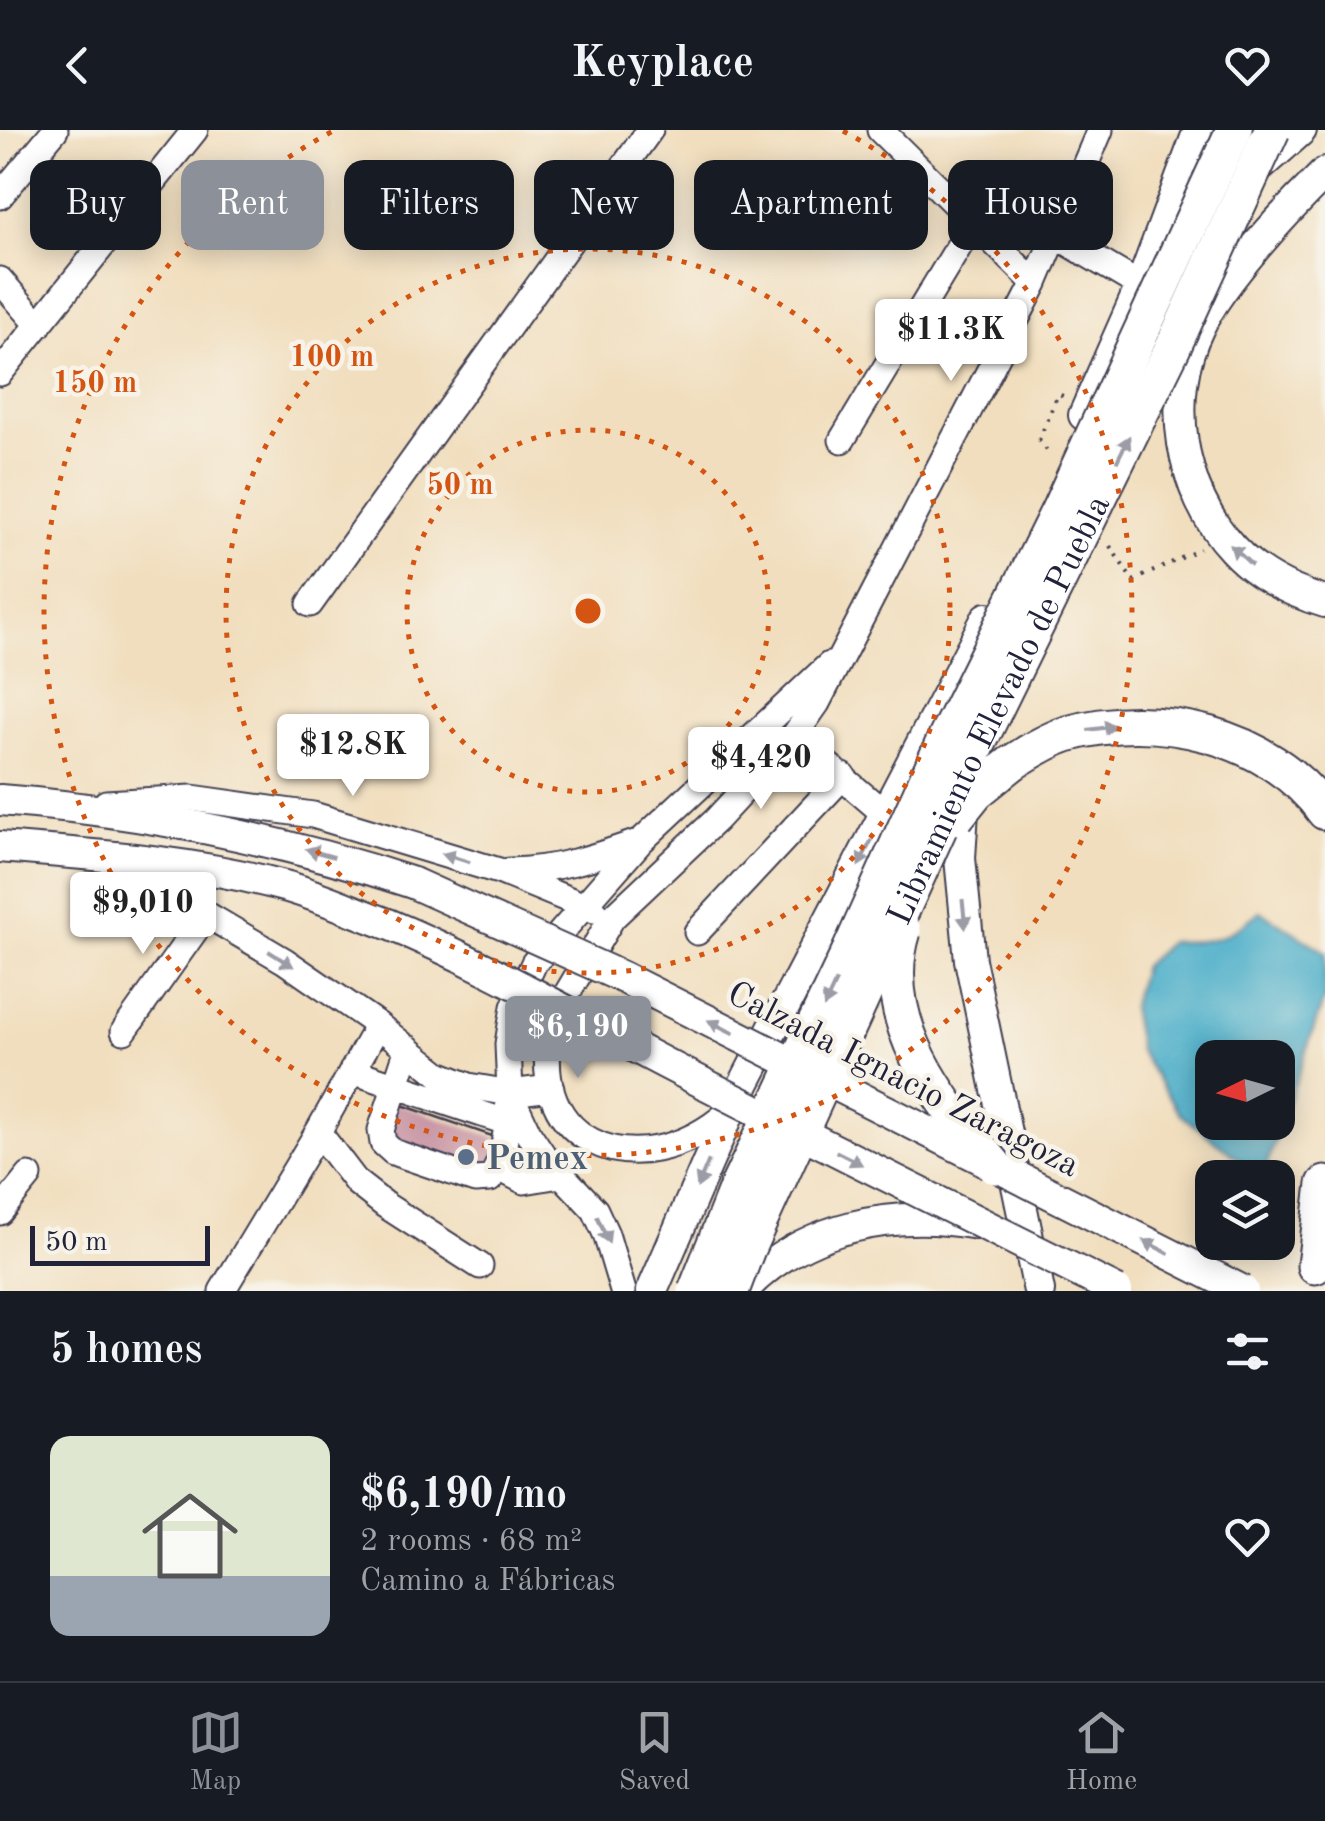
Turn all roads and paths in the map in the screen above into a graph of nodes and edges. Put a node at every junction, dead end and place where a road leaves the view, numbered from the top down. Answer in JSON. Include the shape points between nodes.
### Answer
{"nodes":[{"id":1,"x":55,"y":130,"type":"edge"},
{"id":2,"x":195,"y":130,"type":"edge"},
{"id":3,"x":650,"y":130,"type":"edge"},
{"id":4,"x":880,"y":130,"type":"edge"},
{"id":5,"x":1100,"y":130,"type":"edge"},
{"id":6,"x":1199,"y":130,"type":"edge"},
{"id":7,"x":1234,"y":130,"type":"edge"},
{"id":8,"x":1272,"y":130,"type":"edge"},
{"id":9,"x":1301,"y":130,"type":"edge"},
{"id":10,"x":1087,"y":160,"type":"edge"},
{"id":11,"x":1325,"y":173,"type":"edge"},
{"id":12,"x":0,"y":196,"type":"edge"},
{"id":13,"x":948,"y":197,"type":"edge"},
{"id":14,"x":956,"y":250,"type":"edge"},
{"id":15,"x":1001,"y":250,"type":"edge"},
{"id":16,"x":1049,"y":250,"type":"edge"},
{"id":17,"x":1080,"y":250,"type":"edge"},
{"id":18,"x":0,"y":280,"type":"edge"},
{"id":19,"x":1035,"y":283,"type":"junction"},
{"id":20,"x":1141,"y":286,"type":"junction"},
{"id":21,"x":39,"y":325,"type":"junction"},
{"id":22,"x":0,"y":373,"type":"edge"},
{"id":23,"x":1058,"y":394,"type":"dead end"},
{"id":24,"x":842,"y":440,"type":"dead end"},
{"id":25,"x":1040,"y":440,"type":"dead end"},
{"id":26,"x":1105,"y":538,"type":"dead end"},
{"id":27,"x":1224,"y":538,"type":"junction"},
{"id":28,"x":1025,"y":544,"type":"junction"},
{"id":29,"x":1325,"y":602,"type":"edge"},
{"id":30,"x":310,"y":604,"type":"dead end"},
{"id":31,"x":840,"y":655,"type":"junction"},
{"id":32,"x":794,"y":736,"type":"junction"},
{"id":33,"x":842,"y":776,"type":"junction"},
{"id":34,"x":0,"y":800,"type":"edge"},
{"id":35,"x":71,"y":805,"type":"junction"},
{"id":36,"x":1325,"y":812,"type":"edge"},
{"id":37,"x":885,"y":814,"type":"junction"},
{"id":38,"x":640,"y":842,"type":"junction"},
{"id":39,"x":0,"y":847,"type":"edge"},
{"id":40,"x":107,"y":856,"type":"junction"},
{"id":41,"x":499,"y":871,"type":"junction"},
{"id":42,"x":583,"y":904,"type":"junction"},
{"id":43,"x":206,"y":915,"type":"junction"},
{"id":44,"x":612,"y":918,"type":"junction"},
{"id":45,"x":697,"y":932,"type":"dead end"},
{"id":46,"x":378,"y":1025,"type":"junction"},
{"id":47,"x":124,"y":1031,"type":"dead end"},
{"id":48,"x":408,"y":1048,"type":"junction"},
{"id":49,"x":352,"y":1071,"type":"junction"},
{"id":50,"x":394,"y":1086,"type":"junction"},
{"id":51,"x":551,"y":1088,"type":"junction"},
{"id":52,"x":510,"y":1093,"type":"junction"},
{"id":53,"x":730,"y":1110,"type":"junction"},
{"id":54,"x":506,"y":1122,"type":"junction"},
{"id":55,"x":318,"y":1132,"type":"junction"},
{"id":56,"x":996,"y":1166,"type":"junction"},
{"id":57,"x":499,"y":1168,"type":"junction"},
{"id":58,"x":560,"y":1175,"type":"junction"},
{"id":59,"x":30,"y":1176,"type":"dead end"},
{"id":60,"x":1325,"y":1184,"type":"edge"},
{"id":61,"x":0,"y":1212,"type":"edge"},
{"id":62,"x":987,"y":1226,"type":"junction"},
{"id":63,"x":675,"y":1242,"type":"junction"},
{"id":64,"x":480,"y":1266,"type":"dead end"},
{"id":65,"x":1315,"y":1267,"type":"edge"},
{"id":66,"x":222,"y":1291,"type":"edge"},
{"id":67,"x":623,"y":1291,"type":"edge"},
{"id":68,"x":652,"y":1291,"type":"edge"},
{"id":69,"x":696,"y":1291,"type":"edge"},
{"id":70,"x":709,"y":1291,"type":"edge"},
{"id":71,"x":732,"y":1291,"type":"edge"},
{"id":72,"x":742,"y":1291,"type":"edge"},
{"id":73,"x":1039,"y":1291,"type":"edge"},
{"id":74,"x":1117,"y":1291,"type":"edge"},
{"id":75,"x":1243,"y":1291,"type":"edge"}],
"edges":[{"from":1,"to":12,"type":"street"},
{"from":2,"to":21,"type":"street"},
{"from":3,"to":30,"type":"street"},
{"from":4,"to":13,"type":"street"},
{"from":5,"to":10,"type":"street"},
{"from":6,"to":20,"type":"main road"},
{"from":7,"to":69,"type":"highway","name":"Libramiento Elevado de Puebla","one_way":true,"bridge":true,"via":[[737,1188]]},
{"from":71,"to":8,"type":"highway","name":"Libramiento Elevado de Puebla","one_way":true,"bridge":true,"via":[[972,756]]},
{"from":9,"to":20,"type":"main road"},
{"from":11,"to":27,"type":"main road","via":[[1225,289],[1190,349],[1180,400],[1185,454]]},
{"from":14,"to":24,"type":"street"},
{"from":15,"to":19,"type":"street"},
{"from":16,"to":19,"type":"street"},
{"from":17,"to":20,"type":"street"},
{"from":18,"to":21,"type":"street"},
{"from":19,"to":31,"type":"street"},
{"from":20,"to":28,"type":"main road"},
{"from":21,"to":22,"type":"street"},
{"from":23,"to":25,"type":"path"},
{"from":26,"to":27,"type":"path","via":[[1133,581]]},
{"from":29,"to":27,"type":"main road","one_way":true,"via":[[1262,574]]},
{"from":28,"to":37,"type":"main road"},
{"from":28,"to":73,"type":"main road","one_way":true,"via":[[970,746],[960,858],[970,960]]},
{"from":31,"to":32,"type":"street"},
{"from":31,"to":38,"type":"street"},
{"from":32,"to":33,"type":"street"},
{"from":32,"to":44,"type":"street"},
{"from":33,"to":37,"type":"street"},
{"from":33,"to":45,"type":"street"},
{"from":34,"to":35,"type":"main road","name":"Calzada Ignacio Zaragoza"},
{"from":41,"to":35,"type":"street","one_way":true,"via":[[313,816],[240,803],[192,798]]},
{"from":56,"to":35,"type":"main road","name":"Calzada Ignacio Zaragoza","one_way":true,"bridge":true,"via":[[622,977],[412,883],[216,828]]},
{"from":56,"to":36,"type":"highway","one_way":true,"bridge":true,"via":[[930,1080],[897,989],[908,914],[935,851],[976,792],[1012,763],[1065,735],[1101,727],[1179,727],[1260,756]]},
{"from":37,"to":53,"type":"main road","one_way":true},
{"from":38,"to":41,"type":"street","via":[[574,864]]},
{"from":38,"to":42,"type":"street"},
{"from":39,"to":40,"type":"main road"},
{"from":40,"to":43,"type":"street"},
{"from":40,"to":62,"type":"main road","one_way":true,"bridge":true,"via":[[210,869],[288,888],[466,956]]},
{"from":41,"to":42,"type":"street"},
{"from":42,"to":44,"type":"street"},
{"from":42,"to":52,"type":"street","via":[[534,963],[514,1007]]},
{"from":43,"to":46,"type":"street","one_way":true},
{"from":43,"to":47,"type":"street"},
{"from":44,"to":51,"type":"street","via":[[556,1012],[548,1046]]},
{"from":46,"to":48,"type":"street"},
{"from":46,"to":49,"type":"street"},
{"from":48,"to":50,"type":"street"},
{"from":48,"to":52,"type":"street","via":[[454,1081]]},
{"from":49,"to":50,"type":"street"},
{"from":49,"to":55,"type":"street"},
{"from":50,"to":54,"type":"street"},
{"from":50,"to":57,"type":"street","via":[[382,1130],[393,1152],[475,1180],[490,1179]]},
{"from":51,"to":52,"type":"street"},
{"from":51,"to":53,"type":"street","via":[[582,1134],[627,1153],[682,1144]]},
{"from":52,"to":54,"type":"street"},
{"from":52,"to":58,"type":"street","via":[[529,1134]]},
{"from":53,"to":63,"type":"main road","one_way":true},
{"from":54,"to":57,"type":"street"},
{"from":55,"to":64,"type":"street","via":[[358,1183]]},
{"from":55,"to":66,"type":"street"},
{"from":75,"to":56,"type":"main road","name":"Calzada Ignacio Zaragoza","one_way":true,"bridge":true},
{"from":57,"to":58,"type":"street","via":[[524,1181]]},
{"from":58,"to":67,"type":"street","one_way":true,"via":[[594,1210]]},
{"from":59,"to":61,"type":"street"},
{"from":60,"to":65,"type":"highway"},
{"from":62,"to":72,"type":"main road","via":[[910,1218],[866,1222],[785,1254]]},
{"from":62,"to":74,"type":"main road","bridge":true},
{"from":63,"to":68,"type":"main road"},
{"from":63,"to":70,"type":"street"}]}
